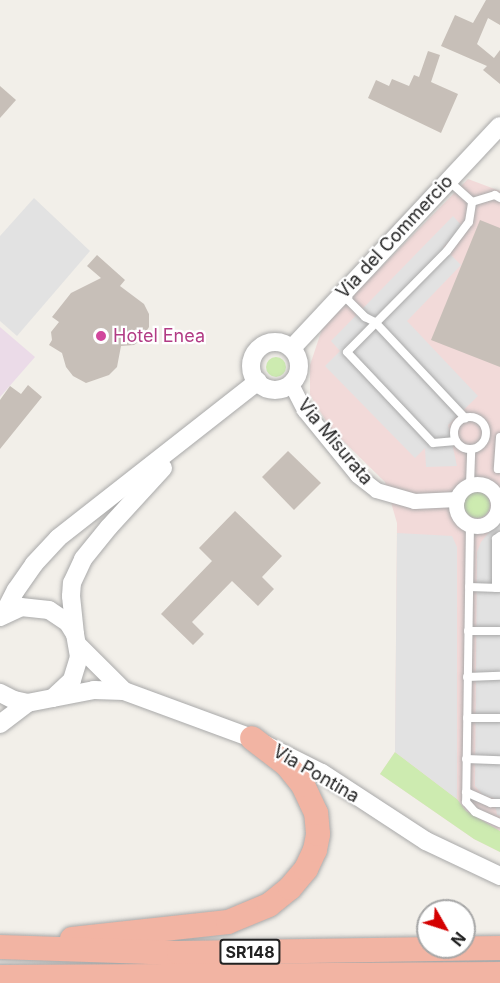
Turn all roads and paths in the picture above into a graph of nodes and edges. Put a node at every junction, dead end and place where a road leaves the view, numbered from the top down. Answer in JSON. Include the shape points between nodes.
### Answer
{"nodes":[{"id":1,"x":500,"y":126,"type":"edge"},
{"id":2,"x":449,"y":181,"type":"junction"},
{"id":3,"x":500,"y":198,"type":"edge"},
{"id":4,"x":472,"y":202,"type":"junction"},
{"id":5,"x":341,"y":294,"type":"junction"},
{"id":6,"x":375,"y":322,"type":"junction"},
{"id":7,"x":292,"y":348,"type":"junction"},
{"id":8,"x":258,"y":381,"type":"junction"},
{"id":9,"x":291,"y":384,"type":"junction"},
{"id":10,"x":465,"y":418,"type":"junction"},
{"id":11,"x":208,"y":423,"type":"junction"},
{"id":12,"x":500,"y":437,"type":"edge"},
{"id":13,"x":485,"y":438,"type":"junction"},
{"id":14,"x":456,"y":441,"type":"junction"},
{"id":15,"x":471,"y":449,"type":"junction"},
{"id":16,"x":500,"y":469,"type":"edge"},
{"id":17,"x":470,"y":485,"type":"junction"},
{"id":18,"x":457,"y":499,"type":"junction"},
{"id":19,"x":499,"y":505,"type":"edge"},
{"id":20,"x":470,"y":524,"type":"junction"},
{"id":21,"x":500,"y":536,"type":"edge"},
{"id":22,"x":469,"y":587,"type":"junction"},
{"id":23,"x":498,"y":588,"type":"edge"},
{"id":24,"x":2,"y":616,"type":"edge"},
{"id":25,"x":468,"y":631,"type":"junction"},
{"id":26,"x":500,"y":631,"type":"edge"},
{"id":27,"x":76,"y":640,"type":"junction"},
{"id":28,"x":500,"y":676,"type":"edge"},
{"id":29,"x":468,"y":677,"type":"junction"},
{"id":30,"x":124,"y":691,"type":"junction"},
{"id":31,"x":0,"y":693,"type":"edge"},
{"id":32,"x":53,"y":698,"type":"junction"},
{"id":33,"x":28,"y":703,"type":"junction"},
{"id":34,"x":467,"y":718,"type":"junction"},
{"id":35,"x":500,"y":718,"type":"edge"},
{"id":36,"x":0,"y":724,"type":"edge"},
{"id":37,"x":252,"y":738,"type":"junction"},
{"id":38,"x":466,"y":759,"type":"junction"},
{"id":39,"x":500,"y":760,"type":"edge"},
{"id":40,"x":466,"y":792,"type":"junction"},
{"id":41,"x":500,"y":803,"type":"edge"},
{"id":42,"x":500,"y":823,"type":"edge"},
{"id":43,"x":500,"y":876,"type":"edge"},
{"id":44,"x":0,"y":947,"type":"edge"},
{"id":45,"x":33,"y":947,"type":"junction"},
{"id":46,"x":500,"y":948,"type":"edge"},
{"id":47,"x":500,"y":974,"type":"edge"},
{"id":48,"x":0,"y":977,"type":"edge"},
{"id":49,"x":134,"y":978,"type":"junction"},
{"id":50,"x":183,"y":983,"type":"edge"}],
"edges":[{"from":1,"to":2,"type":"street","name":"Via del Commercio"},
{"from":2,"to":4,"type":"lane"},
{"from":2,"to":5,"type":"street","name":"Via del Commercio"},
{"from":3,"to":4,"type":"lane","via":[[495,195]]},
{"from":4,"to":6,"type":"lane","via":[[469,222],[447,251]]},
{"from":5,"to":6,"type":"lane"},
{"from":5,"to":7,"type":"street","name":"Via del Commercio"},
{"from":6,"to":10,"type":"lane"},
{"from":6,"to":14,"type":"lane","via":[[346,352],[434,443]]},
{"from":7,"to":8,"type":"street","via":[[275,342],[260,348],[252,362]]},
{"from":7,"to":9,"type":"street","via":[[299,364]]},
{"from":8,"to":9,"type":"street","via":[[271,389]]},
{"from":8,"to":11,"type":"street"},
{"from":9,"to":18,"type":"street","name":"Via Misurata","via":[[305,411],[357,475],[376,490],[414,501]]},
{"from":10,"to":13,"type":"lane","via":[[481,421]]},
{"from":10,"to":14,"type":"lane","via":[[455,428]]},
{"from":11,"to":24,"type":"street","via":[[58,538],[34,564]]},
{"from":11,"to":27,"type":"street","via":[[141,491],[83,560],[72,583]]},
{"from":12,"to":13,"type":"lane"},
{"from":12,"to":16,"type":"lane"},
{"from":13,"to":15,"type":"lane"},
{"from":14,"to":15,"type":"lane"},
{"from":15,"to":17,"type":"lane"},
{"from":17,"to":18,"type":"street"},
{"from":17,"to":19,"type":"street","via":[[489,488]]},
{"from":18,"to":20,"type":"street","via":[[458,513]]},
{"from":19,"to":20,"type":"street","via":[[488,523]]},
{"from":20,"to":22,"type":"lane"},
{"from":21,"to":23,"type":"lane","via":[[496,539]]},
{"from":22,"to":23,"type":"lane"},
{"from":22,"to":25,"type":"lane"},
{"from":24,"to":27,"type":"street","name":"Via Pontina","via":[[21,607],[40,607],[58,615]]},
{"from":25,"to":26,"type":"lane"},
{"from":25,"to":29,"type":"lane"},
{"from":27,"to":30,"type":"street","name":"Via Pontina"},
{"from":27,"to":32,"type":"street","via":[[77,669],[72,680]]},
{"from":28,"to":29,"type":"lane"},
{"from":29,"to":34,"type":"lane"},
{"from":30,"to":32,"type":"street","name":"Via Pontina","via":[[94,690]]},
{"from":30,"to":37,"type":"street","name":"Via Pontina"},
{"from":31,"to":33,"type":"street"},
{"from":32,"to":33,"type":"street","name":"Via Pontina"},
{"from":33,"to":36,"type":"street"},
{"from":34,"to":35,"type":"lane"},
{"from":34,"to":38,"type":"lane"},
{"from":37,"to":43,"type":"street","name":"Via Pontina","via":[[322,773],[426,841]]},
{"from":37,"to":45,"type":"highway","via":[[287,765],[309,794],[316,813],[315,850],[290,888],[253,913],[228,922],[95,935]]},
{"from":38,"to":39,"type":"lane"},
{"from":38,"to":40,"type":"lane"},
{"from":40,"to":41,"type":"lane"},
{"from":40,"to":42,"type":"lane","via":[[466,802],[475,812]]},
{"from":44,"to":45,"type":"highway","number":"SR148"},
{"from":45,"to":46,"type":"highway","number":"SR148","via":[[179,953]]},
{"from":47,"to":49,"type":"highway","number":"SR148"},
{"from":48,"to":49,"type":"highway","number":"SR148"},
{"from":49,"to":50,"type":"highway"}]}
